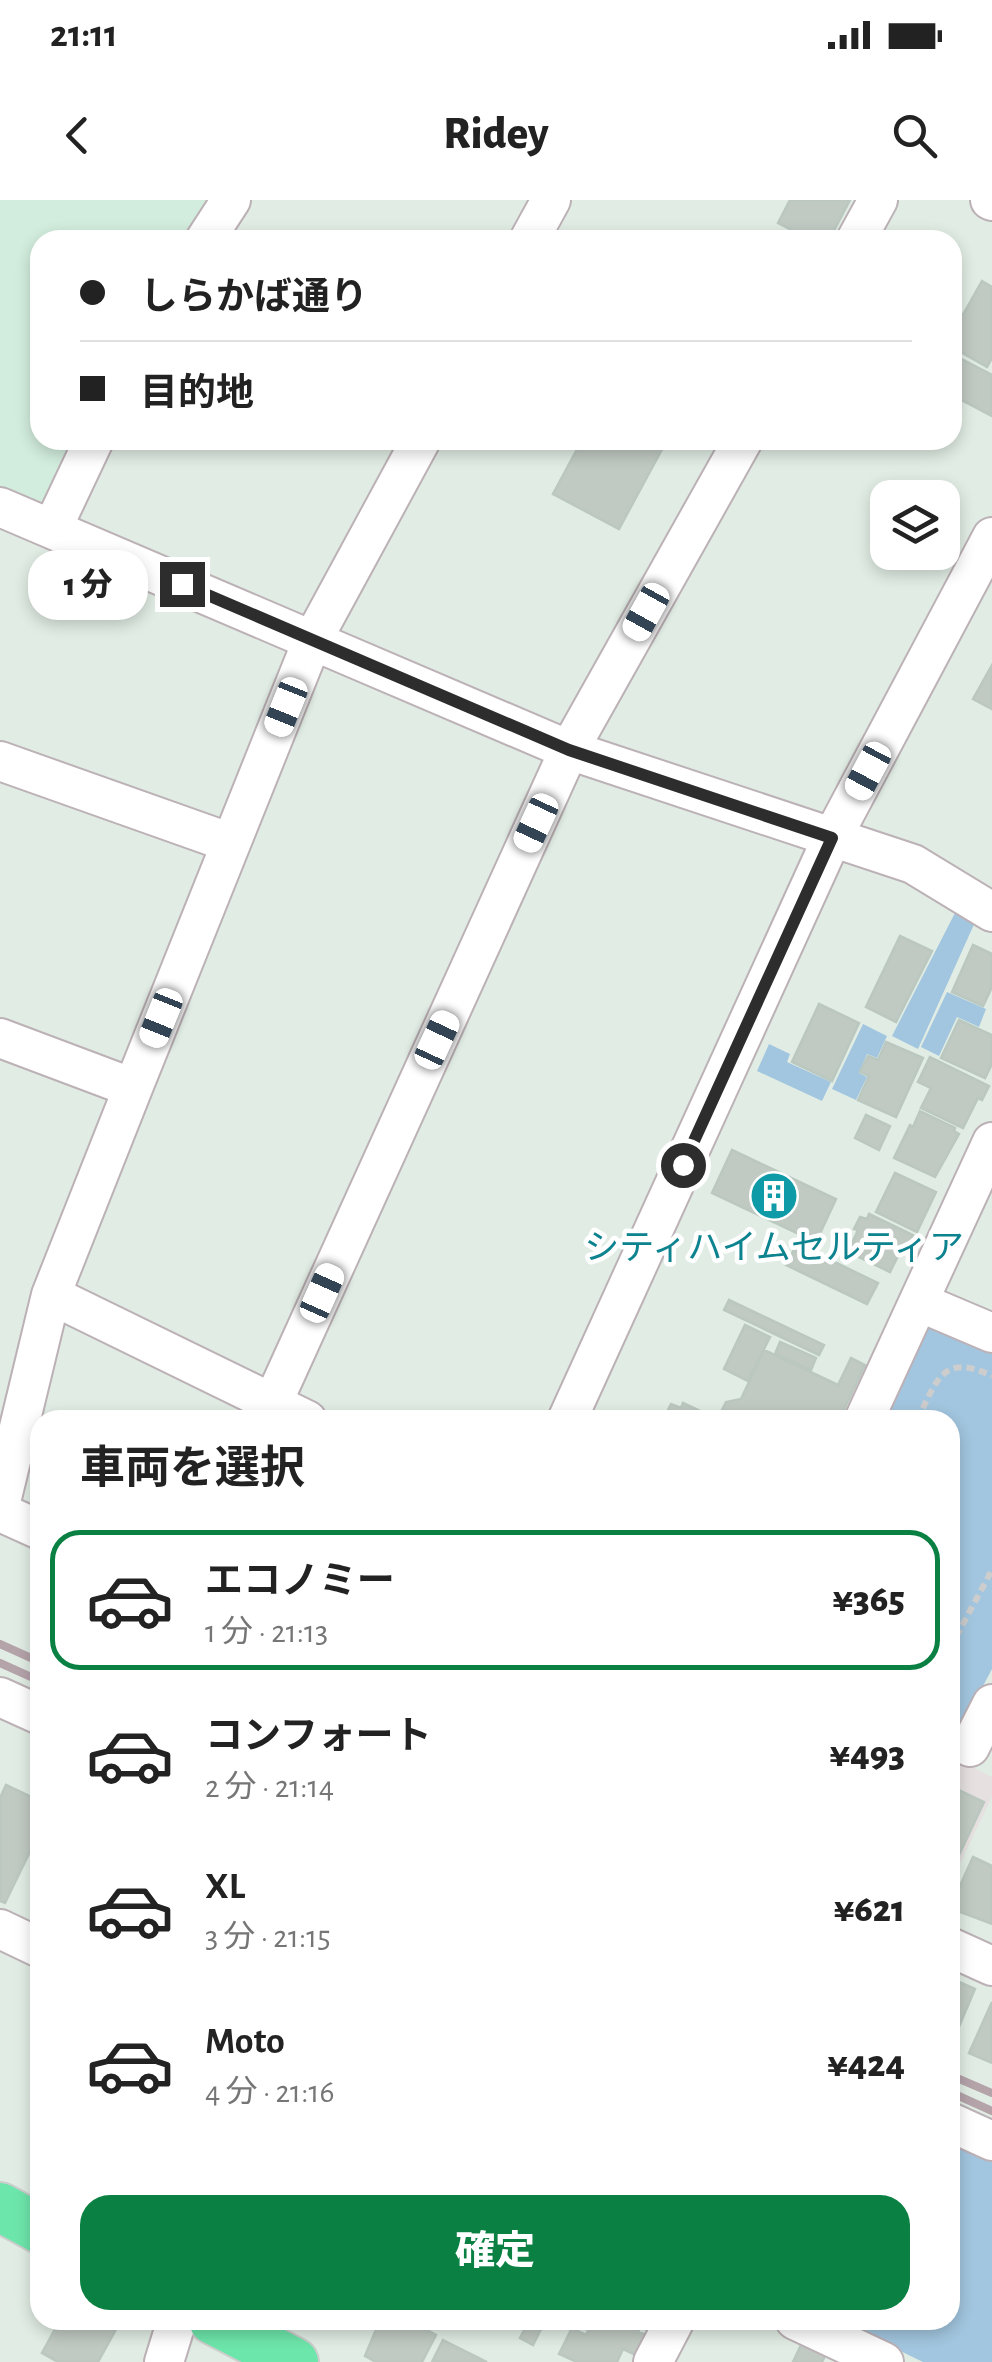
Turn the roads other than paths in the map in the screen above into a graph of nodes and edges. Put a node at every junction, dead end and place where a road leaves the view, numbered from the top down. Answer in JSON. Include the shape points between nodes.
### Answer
{"nodes":[{"id":1,"x":231,"y":200,"type":"edge"},
{"id":2,"x":550,"y":200,"type":"edge"},
{"id":3,"x":878,"y":200,"type":"edge"},
{"id":4,"x":211,"y":230,"type":"edge"},
{"id":5,"x":534,"y":230,"type":"edge"},
{"id":6,"x":862,"y":230,"type":"edge"},
{"id":7,"x":89,"y":450,"type":"edge"},
{"id":8,"x":415,"y":450,"type":"edge"},
{"id":9,"x":737,"y":450,"type":"edge"},
{"id":10,"x":0,"y":508,"type":"edge"},
{"id":11,"x":52,"y":529,"type":"junction"},
{"id":12,"x":992,"y":537,"type":"edge"},
{"id":13,"x":313,"y":639,"type":"junction"},
{"id":14,"x":569,"y":750,"type":"junction"},
{"id":15,"x":0,"y":760,"type":"edge"},
{"id":16,"x":832,"y":838,"type":"junction"},
{"id":17,"x":231,"y":843,"type":"junction"},
{"id":18,"x":992,"y":912,"type":"edge"},
{"id":19,"x":0,"y":1038,"type":"edge"},
{"id":20,"x":133,"y":1088,"type":"junction"},
{"id":21,"x":992,"y":1142,"type":"edge"},
{"id":22,"x":52,"y":1295,"type":"junction"},
{"id":23,"x":919,"y":1302,"type":"junction"},
{"id":24,"x":992,"y":1334,"type":"edge"},
{"id":25,"x":273,"y":1402,"type":"junction"},
{"id":26,"x":288,"y":1410,"type":"edge"},
{"id":27,"x":573,"y":1410,"type":"edge"},
{"id":28,"x":869,"y":1410,"type":"edge"},
{"id":29,"x":0,"y":1509,"type":"edge"},
{"id":30,"x":30,"y":1525,"type":"edge"},
{"id":31,"x":0,"y":1698,"type":"edge"},
{"id":32,"x":992,"y":1704,"type":"edge"},
{"id":33,"x":30,"y":1711,"type":"edge"},
{"id":34,"x":970,"y":1748,"type":"edge"},
{"id":35,"x":0,"y":1928,"type":"edge"},
{"id":36,"x":30,"y":1943,"type":"edge"},
{"id":37,"x":960,"y":1952,"type":"edge"},
{"id":38,"x":992,"y":1966,"type":"edge"},
{"id":39,"x":960,"y":2127,"type":"edge"},
{"id":40,"x":992,"y":2141,"type":"edge"},
{"id":41,"x":0,"y":2208,"type":"edge"},
{"id":42,"x":30,"y":2224,"type":"edge"},
{"id":43,"x":174,"y":2330,"type":"edge"},
{"id":44,"x":232,"y":2330,"type":"edge"},
{"id":45,"x":670,"y":2330,"type":"edge"},
{"id":46,"x":816,"y":2330,"type":"edge"},
{"id":47,"x":164,"y":2362,"type":"edge"},
{"id":48,"x":294,"y":2362,"type":"edge"},
{"id":49,"x":653,"y":2362,"type":"edge"},
{"id":50,"x":884,"y":2362,"type":"edge"}],
"edges":[{"from":1,"to":4,"type":"street"},
{"from":2,"to":5,"type":"street"},
{"from":3,"to":6,"type":"street"},
{"from":7,"to":11,"type":"street"},
{"from":8,"to":13,"type":"street"},
{"from":9,"to":14,"type":"street"},
{"from":10,"to":11,"type":"street"},
{"from":11,"to":13,"type":"street"},
{"from":12,"to":16,"type":"street"},
{"from":13,"to":14,"type":"street"},
{"from":13,"to":17,"type":"street"},
{"from":14,"to":16,"type":"street"},
{"from":14,"to":25,"type":"street"},
{"from":15,"to":17,"type":"street"},
{"from":16,"to":18,"type":"street","via":[[913,864]]},
{"from":16,"to":27,"type":"street"},
{"from":17,"to":20,"type":"street"},
{"from":19,"to":20,"type":"street"},
{"from":20,"to":22,"type":"street"},
{"from":21,"to":23,"type":"street"},
{"from":22,"to":25,"type":"street"},
{"from":22,"to":29,"type":"street"},
{"from":23,"to":24,"type":"street"},
{"from":23,"to":28,"type":"street"},
{"from":25,"to":26,"type":"street"},
{"from":29,"to":30,"type":"street"},
{"from":31,"to":33,"type":"street"},
{"from":32,"to":34,"type":"street"},
{"from":35,"to":36,"type":"street"},
{"from":37,"to":38,"type":"street"},
{"from":39,"to":40,"type":"street"},
{"from":41,"to":42,"type":"main road"},
{"from":43,"to":47,"type":"street"},
{"from":44,"to":48,"type":"main road"},
{"from":45,"to":49,"type":"street"},
{"from":46,"to":50,"type":"street"}]}
